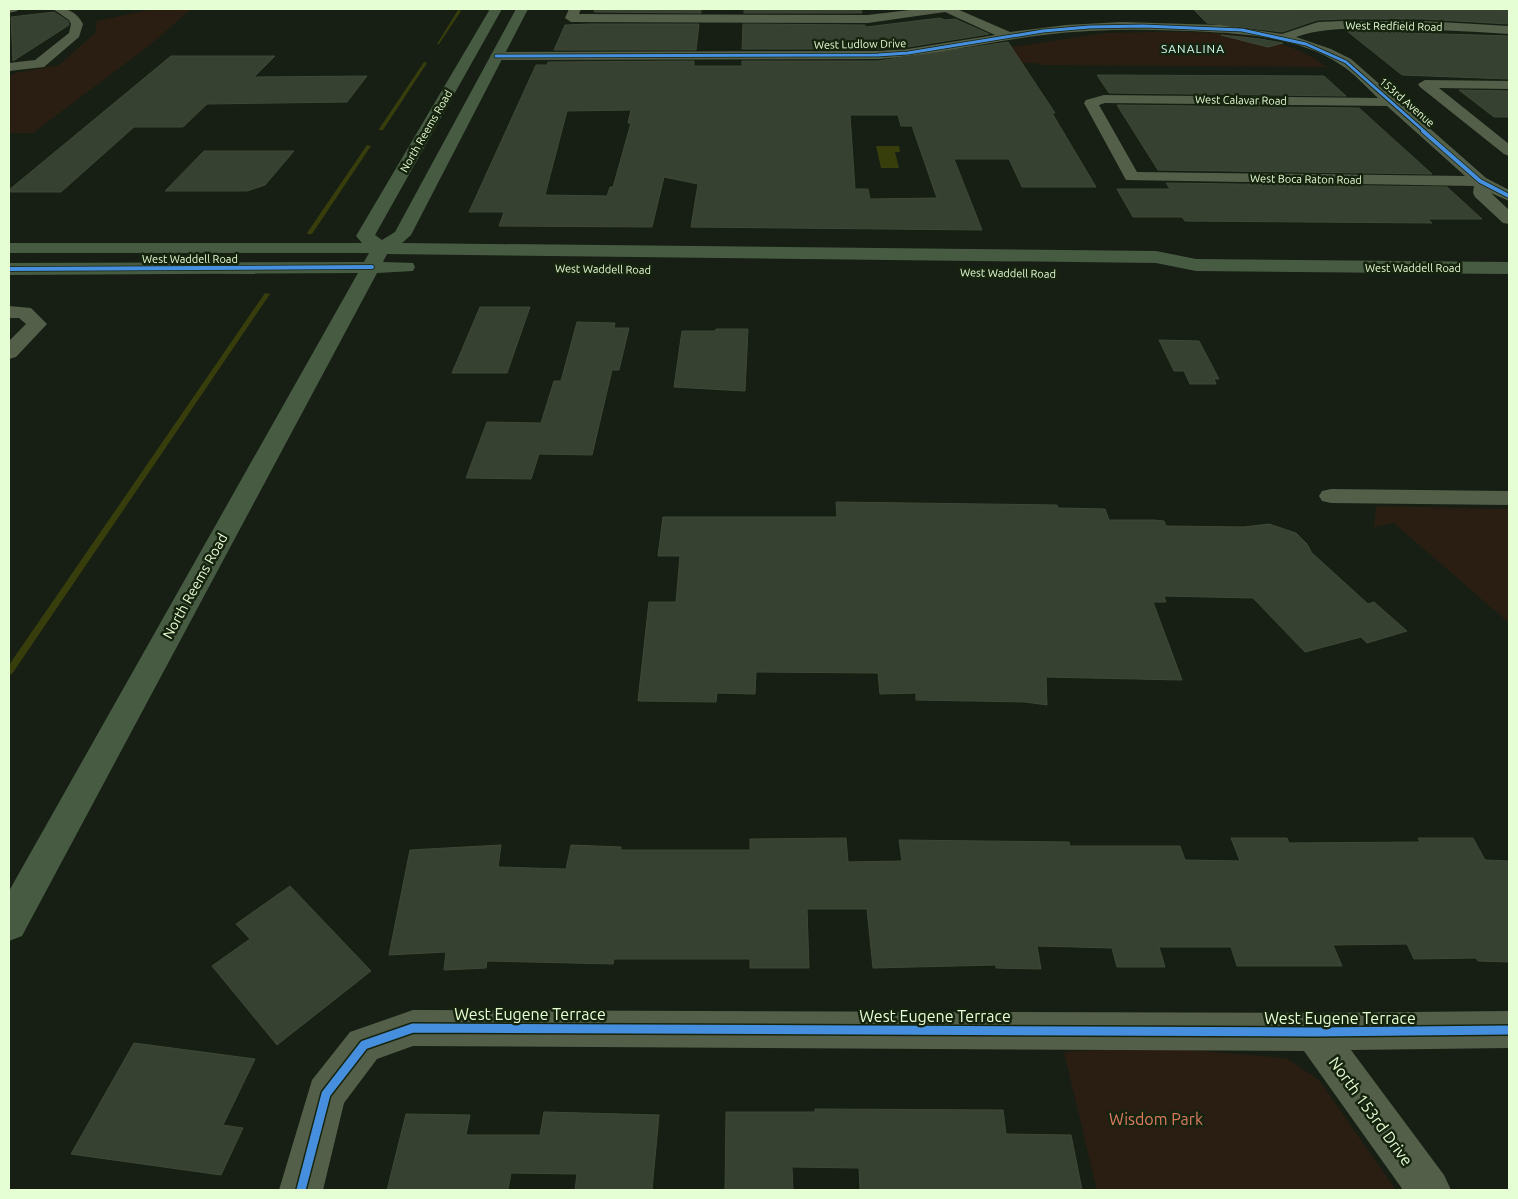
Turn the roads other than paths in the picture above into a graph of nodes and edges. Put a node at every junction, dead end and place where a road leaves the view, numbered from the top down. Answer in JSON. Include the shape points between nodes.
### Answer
{"nodes":[{"id":1,"x":9,"y":9,"type":"edge"},
{"id":2,"x":13,"y":9,"type":"edge"},
{"id":3,"x":59,"y":9,"type":"edge"},
{"id":4,"x":496,"y":9,"type":"edge"},
{"id":5,"x":522,"y":9,"type":"edge"},
{"id":6,"x":942,"y":9,"type":"edge"},
{"id":7,"x":948,"y":9,"type":"edge"},
{"id":8,"x":573,"y":13,"type":"edge"},
{"id":9,"x":1177,"y":15,"type":"dead end"},
{"id":10,"x":1186,"y":27,"type":"junction"},
{"id":11,"x":1509,"y":30,"type":"edge"},
{"id":12,"x":1011,"y":37,"type":"junction"},
{"id":13,"x":1281,"y":38,"type":"junction"},
{"id":14,"x":497,"y":53,"type":"junction"},
{"id":15,"x":9,"y":66,"type":"edge"},
{"id":16,"x":1509,"y":85,"type":"edge"},
{"id":17,"x":1392,"y":102,"type":"junction"},
{"id":18,"x":1509,"y":151,"type":"edge"},
{"id":19,"x":1132,"y":178,"type":"joint"},
{"id":20,"x":1480,"y":181,"type":"junction"},
{"id":21,"x":1509,"y":196,"type":"edge"},
{"id":22,"x":1509,"y":219,"type":"edge"},
{"id":23,"x":9,"y":248,"type":"edge"},
{"id":24,"x":381,"y":248,"type":"junction"},
{"id":25,"x":1042,"y":256,"type":"junction"},
{"id":26,"x":1196,"y":265,"type":"junction"},
{"id":27,"x":420,"y":267,"type":"dead end"},
{"id":28,"x":372,"y":268,"type":"junction"},
{"id":29,"x":1509,"y":268,"type":"edge"},
{"id":30,"x":9,"y":269,"type":"edge"},
{"id":31,"x":778,"y":271,"type":"dead end"},
{"id":32,"x":875,"y":272,"type":"dead end"},
{"id":33,"x":9,"y":312,"type":"edge"},
{"id":34,"x":9,"y":353,"type":"edge"},
{"id":35,"x":1331,"y":496,"type":"dead end"},
{"id":36,"x":1509,"y":498,"type":"edge"},
{"id":37,"x":9,"y":925,"type":"edge"},
{"id":38,"x":1509,"y":1030,"type":"edge"},
{"id":39,"x":1314,"y":1032,"type":"junction"},
{"id":40,"x":301,"y":1190,"type":"edge"},
{"id":41,"x":1429,"y":1190,"type":"edge"}],
"edges":[{"from":1,"to":2,"type":"street"},
{"from":3,"to":15,"type":"street","via":[[74,18],[77,24],[75,34],[39,64]]},
{"from":4,"to":24,"type":"main road","name":"North Reems Road","via":[[366,236]]},
{"from":5,"to":14,"type":"main road","name":"North Reems Road"},
{"from":6,"to":8,"type":"street","via":[[868,19],[723,23]]},
{"from":7,"to":12,"type":"street"},
{"from":9,"to":10,"type":"street"},
{"from":10,"to":12,"type":"street","name":"West Ludlow Drive","via":[[1088,27]]},
{"from":10,"to":13,"type":"street","name":"West Ludlow Drive","via":[[1236,30]]},
{"from":11,"to":13,"type":"street","name":"West Redfield Road","via":[[1343,25],[1318,26]]},
{"from":12,"to":14,"type":"street","name":"West Ludlow Drive","via":[[891,55],[720,50],[606,56]]},
{"from":13,"to":17,"type":"street","name":"153rd Avenue","via":[[1338,58]]},
{"from":14,"to":24,"type":"main road","name":"North Reems Road","via":[[402,235]]},
{"from":16,"to":18,"type":"street","via":[[1425,84]]},
{"from":17,"to":19,"type":"street","name":"West Calavar Road","via":[[1104,99],[1091,103]]},
{"from":17,"to":20,"type":"street","name":"153rd Avenue"},
{"from":19,"to":20,"type":"street","name":"West Boca Raton Road"},
{"from":20,"to":21,"type":"street","name":"153rd Avenue"},
{"from":20,"to":22,"type":"street","name":"153rd Avenue","via":[[1481,193]]},
{"from":23,"to":24,"type":"main road","name":"West Waddell Road"},
{"from":24,"to":25,"type":"main road","name":"West Waddell Road"},
{"from":24,"to":28,"type":"main road","name":"North Reems Road"},
{"from":25,"to":26,"type":"main road","name":"West Waddell Road","via":[[1156,257]]},
{"from":25,"to":31,"type":"main road","via":[[1008,263],[866,262]]},
{"from":26,"to":29,"type":"main road","name":"West Waddell Road"},
{"from":26,"to":32,"type":"main road","name":"West Waddell Road","via":[[1157,275]]},
{"from":27,"to":28,"type":"main road","name":"West Waddell Road"},
{"from":28,"to":30,"type":"main road","name":"West Waddell Road"},
{"from":28,"to":37,"type":"main road","name":"North Reems Road"},
{"from":33,"to":34,"type":"street","via":[[24,312],[37,324]]},
{"from":35,"to":36,"type":"street"},
{"from":38,"to":39,"type":"street","name":"West Eugene Terrace"},
{"from":39,"to":40,"type":"street","name":"West Eugene Terrace","via":[[413,1028],[364,1045],[326,1094]]},
{"from":39,"to":41,"type":"street","name":"North 153rd Drive"}]}
